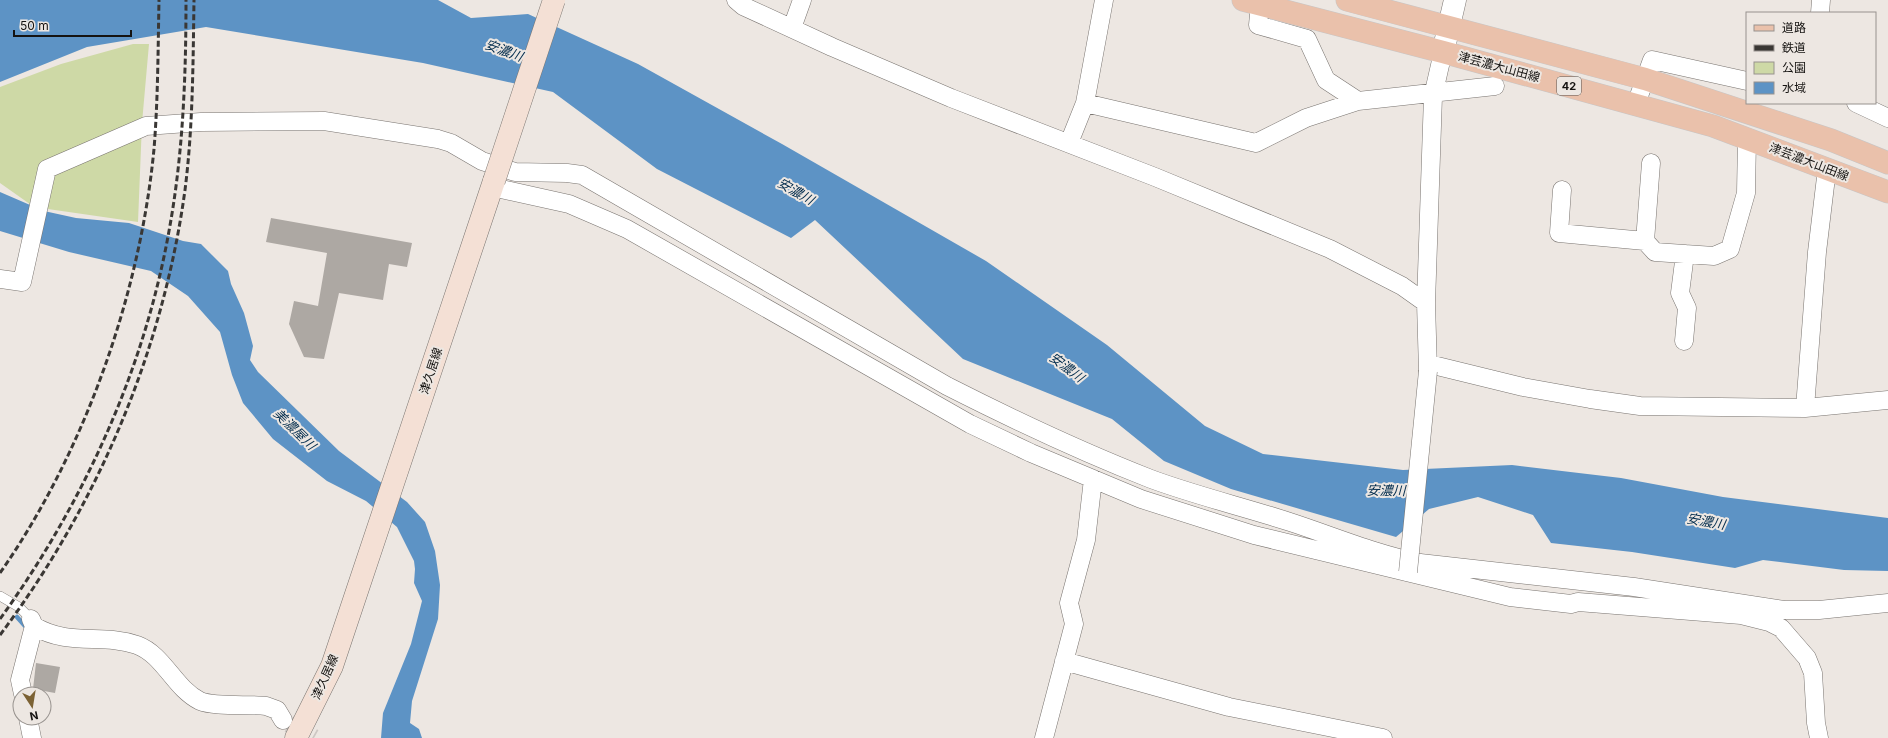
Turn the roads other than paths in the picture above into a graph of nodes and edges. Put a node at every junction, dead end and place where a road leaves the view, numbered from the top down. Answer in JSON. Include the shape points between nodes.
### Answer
{"nodes":[{"id":1,"x":554,"y":0,"type":"edge"},
{"id":2,"x":736,"y":0,"type":"edge"},
{"id":3,"x":802,"y":0,"type":"edge"},
{"id":4,"x":1104,"y":0,"type":"edge"},
{"id":5,"x":1347,"y":0,"type":"edge"},
{"id":6,"x":1455,"y":0,"type":"edge"},
{"id":7,"x":1821,"y":0,"type":"edge"},
{"id":8,"x":1253,"y":1,"type":"edge"},
{"id":9,"x":1820,"y":12,"type":"edge"},
{"id":10,"x":1449,"y":27,"type":"junction"},
{"id":11,"x":792,"y":28,"type":"junction"},
{"id":12,"x":1443,"y":52,"type":"junction"},
{"id":13,"x":1645,"y":79,"type":"junction"},
{"id":14,"x":1746,"y":81,"type":"edge"},
{"id":15,"x":1496,"y":86,"type":"dead end"},
{"id":16,"x":1434,"y":93,"type":"junction"},
{"id":17,"x":1358,"y":102,"type":"junction"},
{"id":18,"x":1085,"y":103,"type":"junction"},
{"id":19,"x":1636,"y":104,"type":"junction"},
{"id":20,"x":1858,"y":104,"type":"edge"},
{"id":21,"x":1888,"y":118,"type":"edge"},
{"id":22,"x":1747,"y":139,"type":"junction"},
{"id":23,"x":1069,"y":143,"type":"junction"},
{"id":24,"x":1651,"y":163,"type":"dead end"},
{"id":25,"x":1888,"y":163,"type":"edge"},
{"id":26,"x":1827,"y":169,"type":"junction"},
{"id":27,"x":493,"y":184,"type":"junction"},
{"id":28,"x":1562,"y":190,"type":"dead end"},
{"id":29,"x":1888,"y":192,"type":"edge"},
{"id":30,"x":1645,"y":241,"type":"junction"},
{"id":31,"x":1685,"y":254,"type":"junction"},
{"id":32,"x":0,"y":278,"type":"edge"},
{"id":33,"x":1426,"y":303,"type":"junction"},
{"id":34,"x":1684,"y":341,"type":"dead end"},
{"id":35,"x":1428,"y":368,"type":"junction"},
{"id":36,"x":1888,"y":400,"type":"edge"},
{"id":37,"x":1805,"y":408,"type":"junction"},
{"id":38,"x":1093,"y":479,"type":"junction"},
{"id":39,"x":1408,"y":572,"type":"junction"},
{"id":40,"x":0,"y":596,"type":"edge"},
{"id":41,"x":1888,"y":603,"type":"edge"},
{"id":42,"x":32,"y":622,"type":"junction"},
{"id":43,"x":1064,"y":661,"type":"junction"},
{"id":44,"x":21,"y":686,"type":"edge"},
{"id":45,"x":283,"y":720,"type":"tunnel mouth"},
{"id":46,"x":30,"y":726,"type":"edge"},
{"id":47,"x":32,"y":738,"type":"edge"},
{"id":48,"x":296,"y":738,"type":"edge"},
{"id":49,"x":1044,"y":738,"type":"edge"},
{"id":50,"x":1384,"y":738,"type":"edge"},
{"id":51,"x":1819,"y":738,"type":"edge"}],
"edges":[{"from":1,"to":27,"type":"main road","name":"津久居線","bridge":true},
{"from":2,"to":11,"type":"street","via":[[743,6]]},
{"from":3,"to":11,"type":"street"},
{"from":4,"to":18,"type":"street"},
{"from":5,"to":10,"type":"main road","number":"42"},
{"from":6,"to":10,"type":"street"},
{"from":7,"to":9,"type":"street"},
{"from":8,"to":12,"type":"main road","name":"津芸濃大山田線","number":"42"},
{"from":8,"to":17,"type":"street","via":[[1258,25],[1307,39],[1326,80]]},
{"from":10,"to":12,"type":"street"},
{"from":10,"to":13,"type":"main road","number":"42"},
{"from":11,"to":23,"type":"street","via":[[944,95]]},
{"from":12,"to":16,"type":"street"},
{"from":12,"to":19,"type":"main road","name":"津芸濃大山田線","number":"42"},
{"from":13,"to":14,"type":"street","via":[[1652,60]]},
{"from":13,"to":19,"type":"street"},
{"from":13,"to":25,"type":"main road","number":"42","via":[[1831,140]]},
{"from":15,"to":16,"type":"street"},
{"from":16,"to":17,"type":"street"},
{"from":16,"to":33,"type":"street"},
{"from":17,"to":18,"type":"street","via":[[1306,118],[1256,143]]},
{"from":18,"to":23,"type":"street"},
{"from":19,"to":22,"type":"main road","name":"津芸濃大山田線","number":"42","via":[[1713,126]]},
{"from":20,"to":21,"type":"street"},
{"from":22,"to":26,"type":"main road","name":"津芸濃大山田線","number":"42"},
{"from":22,"to":31,"type":"street","via":[[1746,193],[1730,249],[1714,256]]},
{"from":23,"to":33,"type":"street","via":[[1330,249],[1402,286]]},
{"from":24,"to":30,"type":"street"},
{"from":26,"to":29,"type":"main road","name":"津芸濃大山田線","number":"42"},
{"from":26,"to":37,"type":"street","via":[[1817,252]]},
{"from":27,"to":38,"type":"street","via":[[569,204],[627,229],[970,424]]},
{"from":27,"to":48,"type":"main road","name":"津久居線","via":[[332,666]]},
{"from":28,"to":30,"type":"street","via":[[1559,233]]},
{"from":30,"to":31,"type":"street","via":[[1655,252]]},
{"from":31,"to":34,"type":"street","via":[[1680,293],[1687,308]]},
{"from":32,"to":41,"type":"street","via":[[22,282],[47,169],[146,126],[202,122],[324,121],[438,139],[451,143],[482,161],[515,172],[582,175],[989,408],[1151,479],[1235,507],[1393,557],[1420,563],[1634,587],[1784,610],[1819,610]]},
{"from":33,"to":35,"type":"street"},
{"from":35,"to":37,"type":"street","via":[[1522,387],[1640,406]]},
{"from":35,"to":39,"type":"street","bridge":true},
{"from":36,"to":37,"type":"street"},
{"from":38,"to":39,"type":"street","via":[[1174,511],[1254,535]]},
{"from":38,"to":43,"type":"street","via":[[1086,540],[1069,603],[1074,624]]},
{"from":39,"to":51,"type":"street","via":[[1510,597],[1571,604],[1578,602],[1741,615],[1769,622],[1781,628],[1807,658],[1813,673]]},
{"from":40,"to":42,"type":"lane","via":[[20,607]]},
{"from":42,"to":44,"type":"street","via":[[20,680]]},
{"from":42,"to":45,"type":"street","via":[[41,630],[62,637],[125,642],[138,646],[158,661],[179,685],[201,701],[266,706],[277,710]]},
{"from":43,"to":49,"type":"street"},
{"from":43,"to":50,"type":"street","via":[[1229,707]]},
{"from":46,"to":47,"type":"street"}]}
